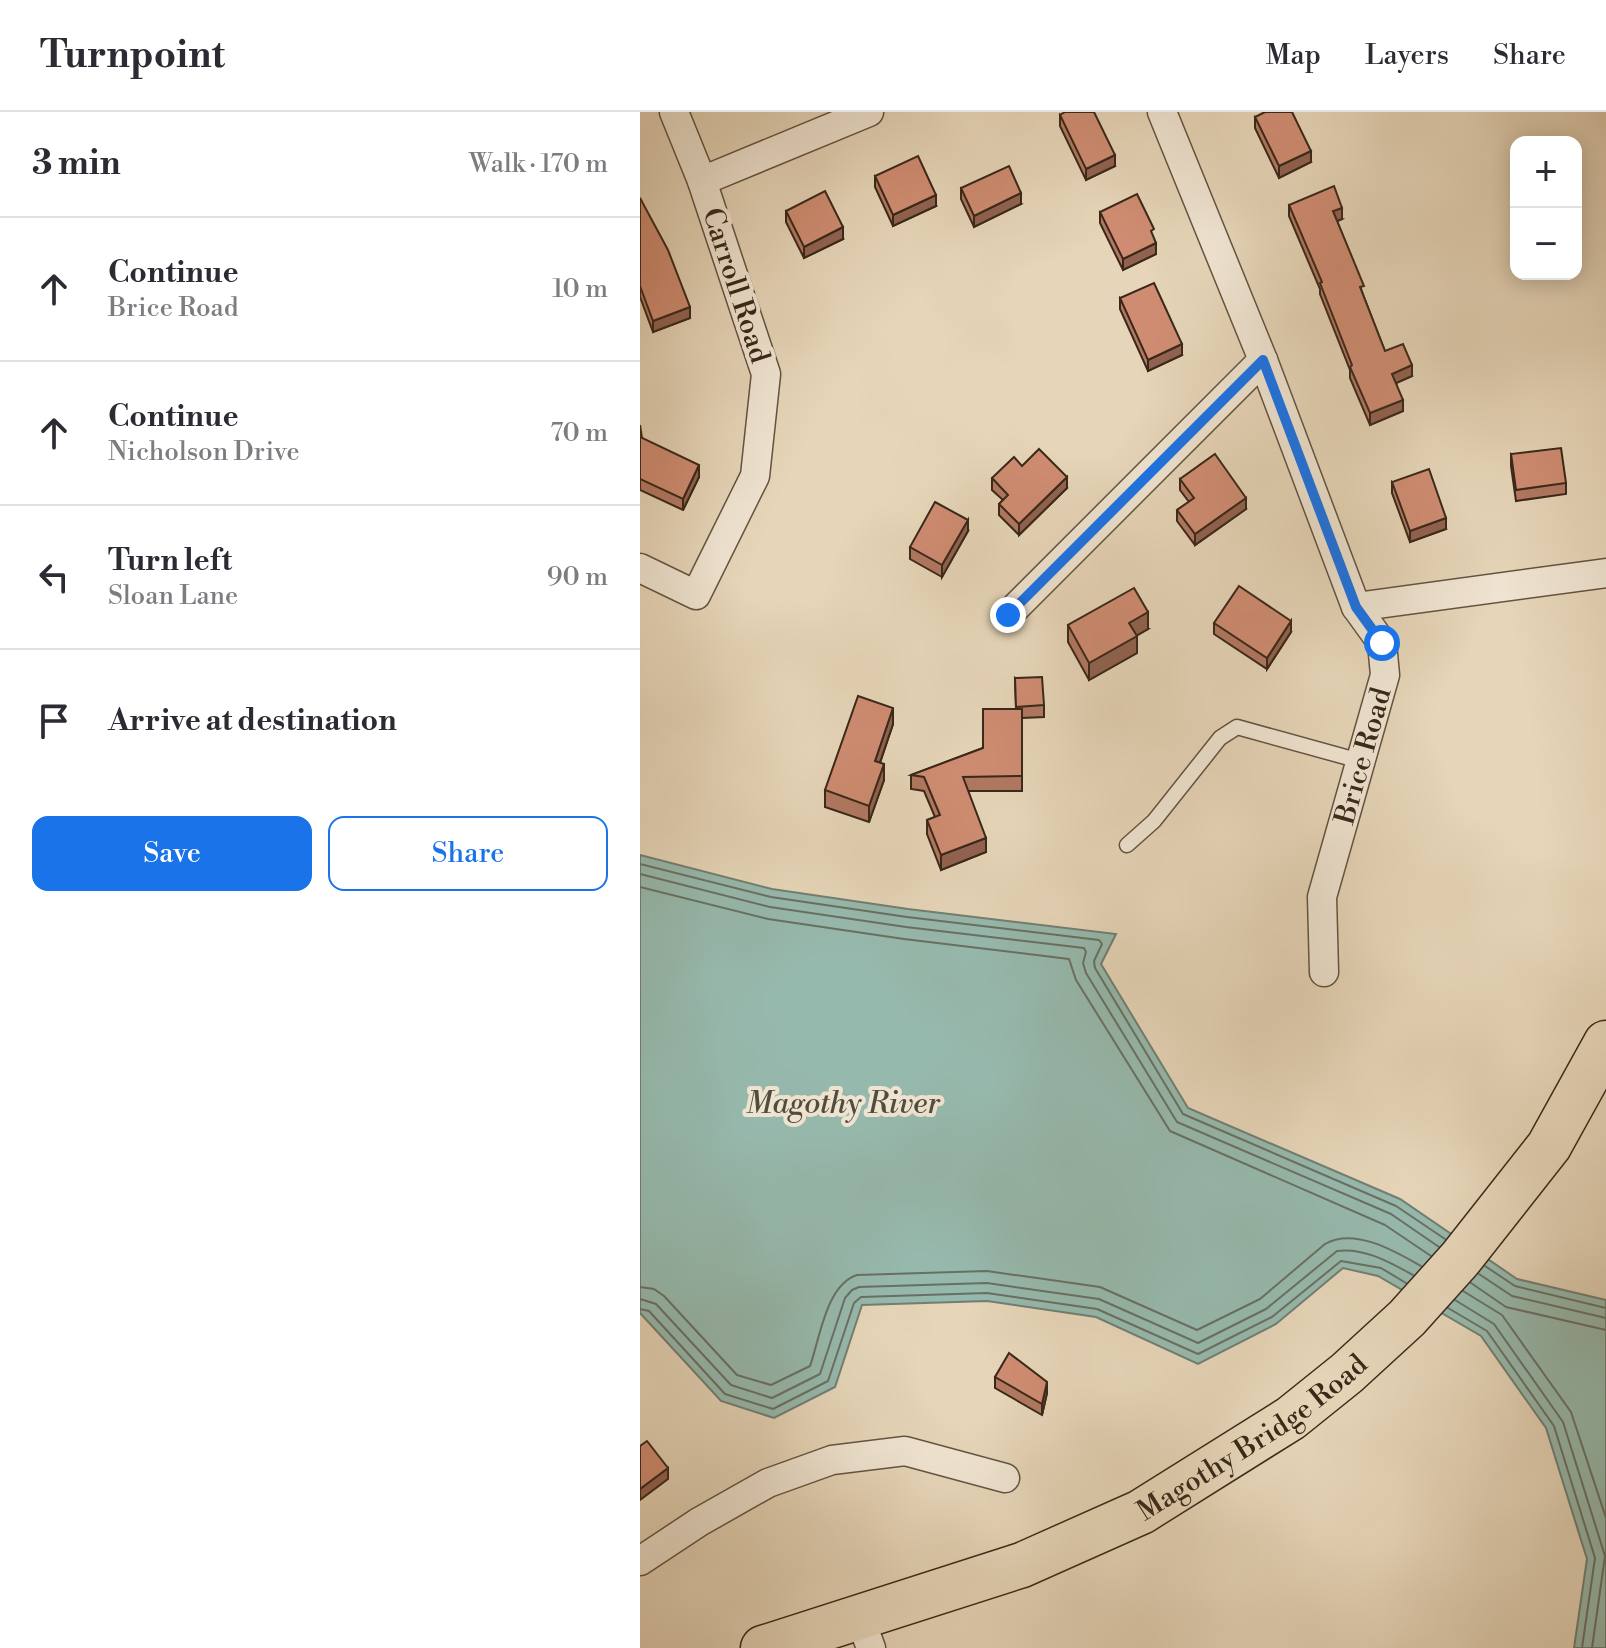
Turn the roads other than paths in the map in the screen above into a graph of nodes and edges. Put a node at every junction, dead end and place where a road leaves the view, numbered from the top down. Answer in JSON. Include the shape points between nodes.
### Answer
{"nodes":[{"id":1,"x":674,"y":112,"type":"edge"},
{"id":2,"x":869,"y":112,"type":"edge"},
{"id":3,"x":1162,"y":112,"type":"edge"},
{"id":4,"x":702,"y":181,"type":"junction"},
{"id":5,"x":1263,"y":360,"type":"junction"},
{"id":6,"x":640,"y":568,"type":"edge"},
{"id":7,"x":1606,"y":573,"type":"edge"},
{"id":8,"x":1356,"y":607,"type":"junction"},
{"id":9,"x":1008,"y":615,"type":"dead end"},
{"id":10,"x":1360,"y":761,"type":"junction"},
{"id":11,"x":1127,"y":845,"type":"dead end"},
{"id":12,"x":1324,"y":972,"type":"dead end"},
{"id":13,"x":1606,"y":1043,"type":"edge"},
{"id":14,"x":1005,"y":1478,"type":"dead end"},
{"id":15,"x":640,"y":1561,"type":"edge"},
{"id":16,"x":866,"y":1633,"type":"edge"},
{"id":17,"x":763,"y":1648,"type":"edge"}],
"edges":[{"from":1,"to":4,"type":"street","name":"Carroll Road"},
{"from":2,"to":4,"type":"street"},
{"from":3,"to":5,"type":"street","name":"Brice Road"},
{"from":4,"to":6,"type":"street","name":"Carroll Road","via":[[766,374],[755,476],[696,595]]},
{"from":5,"to":8,"type":"street","name":"Brice Road"},
{"from":5,"to":9,"type":"street"},
{"from":7,"to":8,"type":"street"},
{"from":8,"to":10,"type":"street","name":"Brice Road","via":[[1382,643],[1385,675]]},
{"from":10,"to":11,"type":"lane","via":[[1237,727],[1220,738],[1154,821]]},
{"from":10,"to":12,"type":"street","name":"Brice Road","via":[[1322,897]]},
{"from":13,"to":16,"type":"main road","name":"Magothy Bridge Road","via":[[1549,1146],[1496,1214],[1407,1318],[1291,1418],[1141,1512]]},
{"from":14,"to":15,"type":"street","via":[[905,1451],[832,1460],[768,1483]]},
{"from":16,"to":17,"type":"main road","name":"Magothy Bridge Road"}]}
